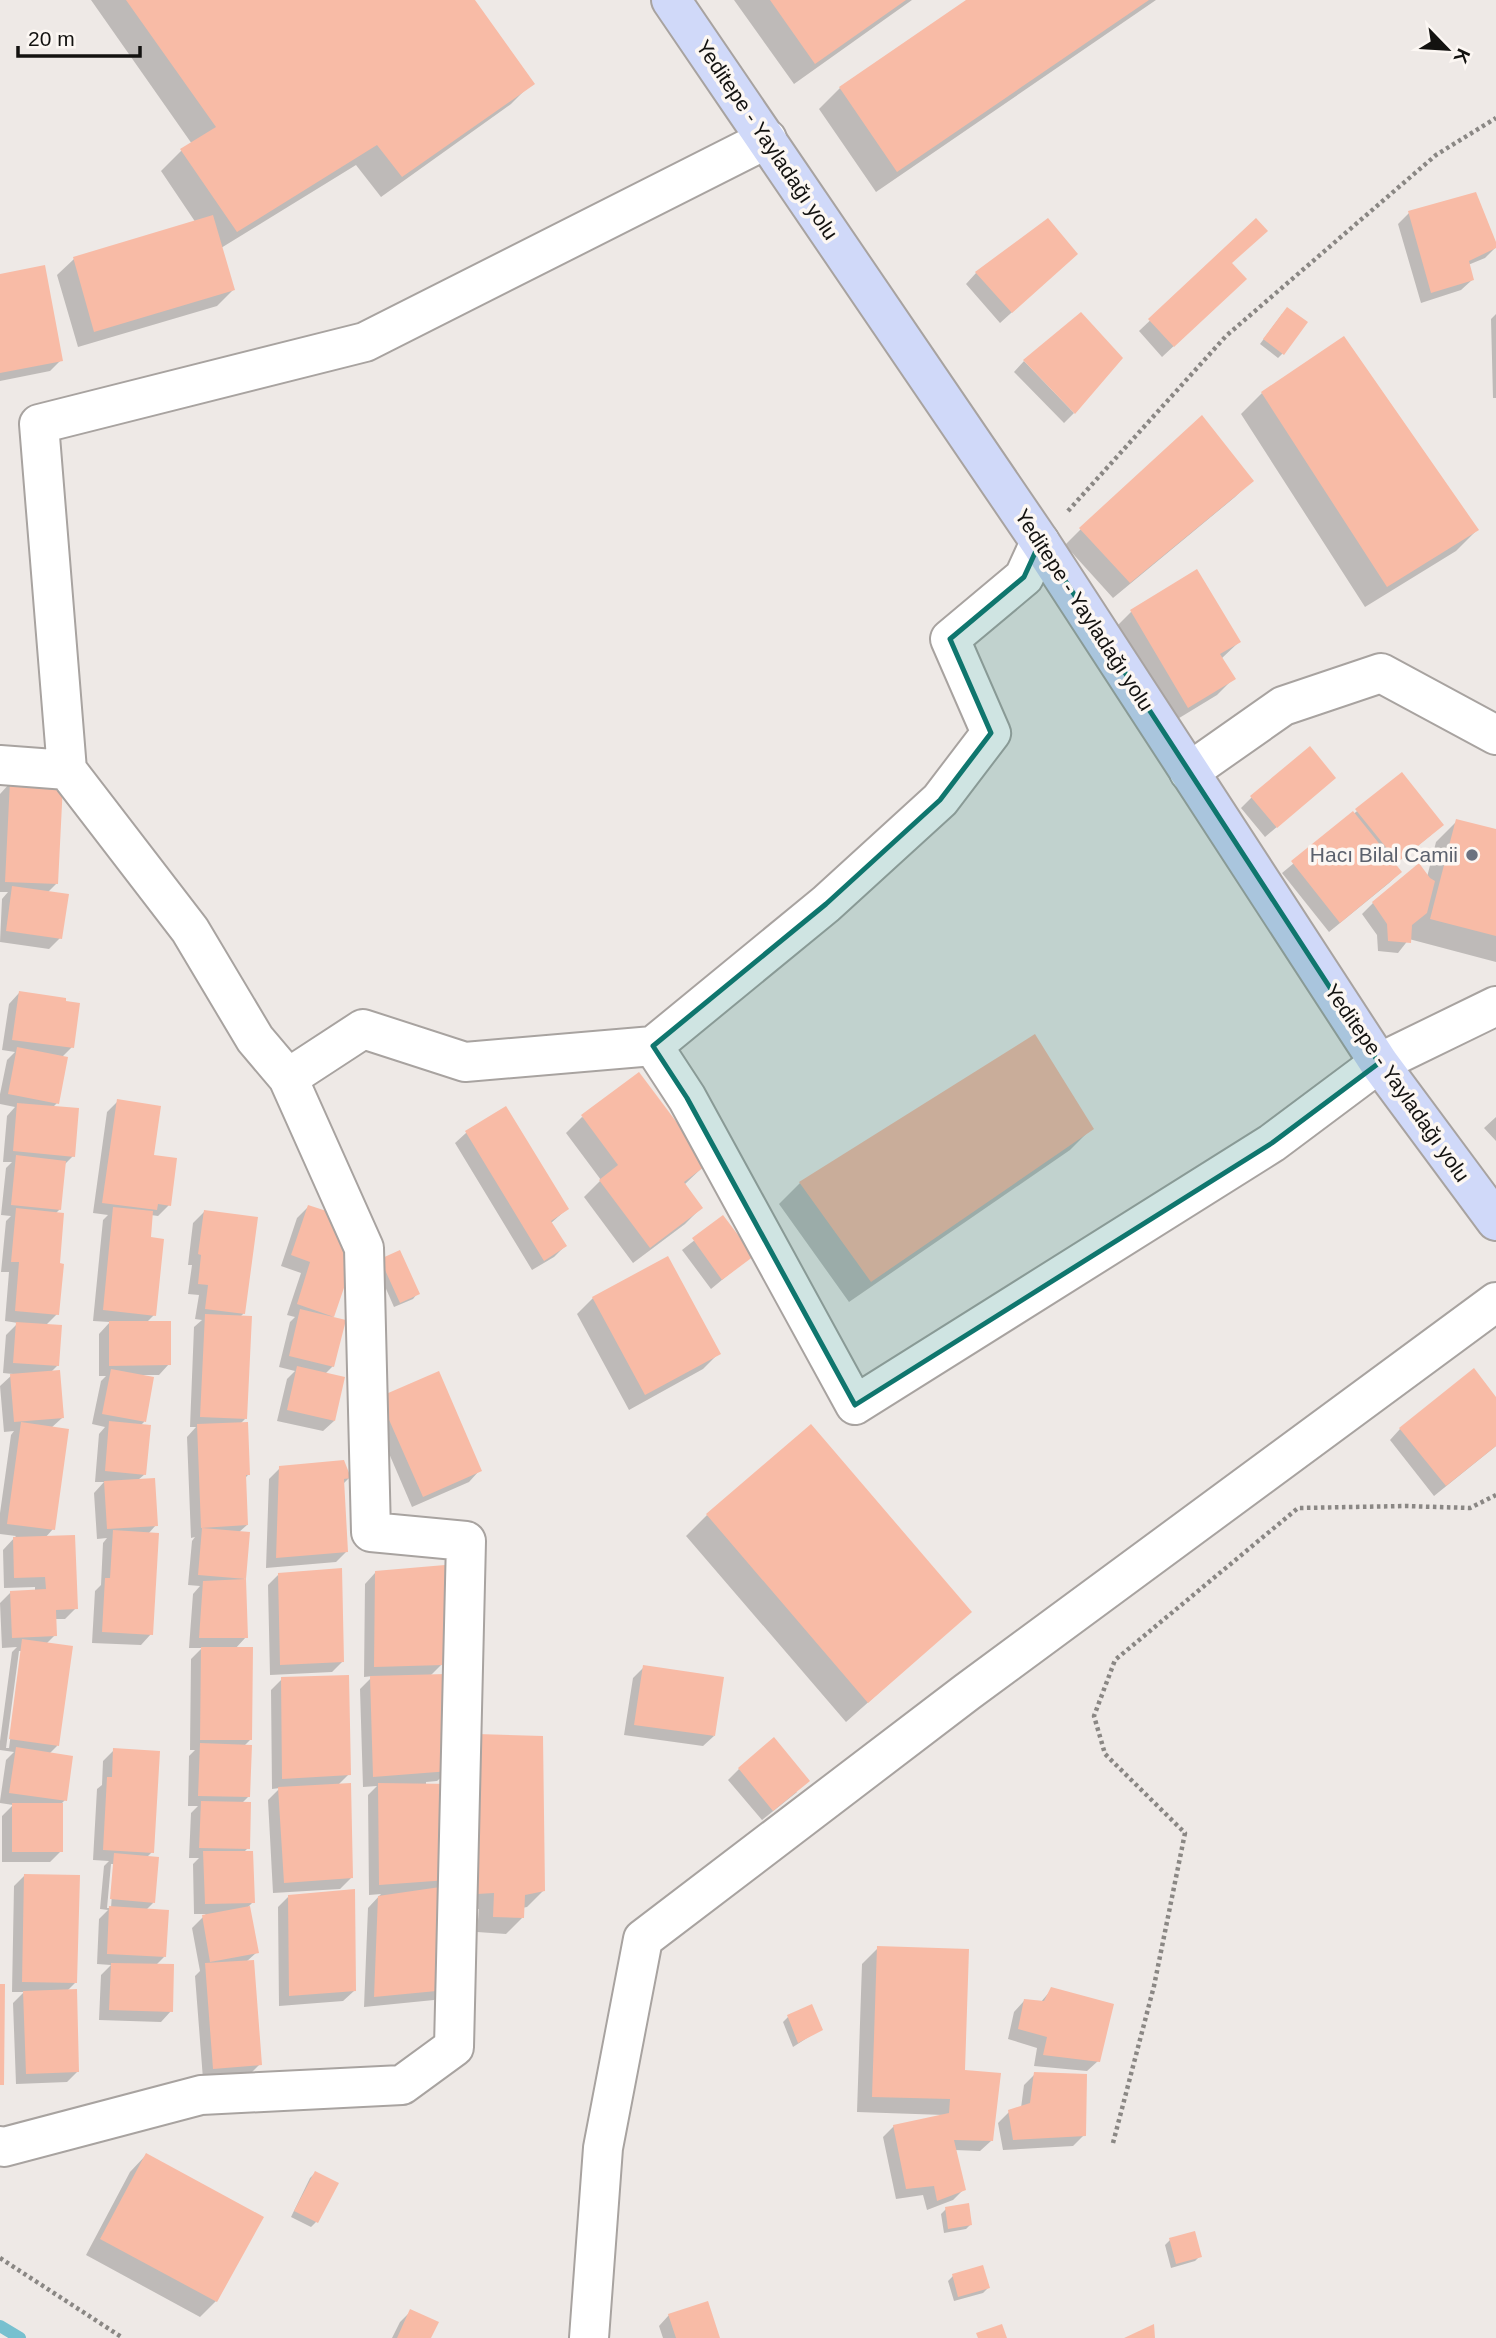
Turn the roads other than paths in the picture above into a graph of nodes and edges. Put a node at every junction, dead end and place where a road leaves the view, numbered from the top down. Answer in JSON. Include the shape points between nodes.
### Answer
{"nodes":[{"id":1,"x":671,"y":0,"type":"edge"},
{"id":2,"x":767,"y":139,"type":"junction"},
{"id":3,"x":1040,"y":542,"type":"junction"},
{"id":4,"x":1496,"y":735,"type":"edge"},
{"id":5,"x":0,"y":765,"type":"edge"},
{"id":6,"x":67,"y":770,"type":"junction"},
{"id":7,"x":1189,"y":772,"type":"junction"},
{"id":8,"x":1496,"y":1006,"type":"edge"},
{"id":9,"x":653,"y":1046,"type":"junction"},
{"id":10,"x":1379,"y":1063,"type":"junction"},
{"id":11,"x":288,"y":1078,"type":"junction"},
{"id":12,"x":1496,"y":1221,"type":"edge"},
{"id":13,"x":1496,"y":1302,"type":"edge"},
{"id":14,"x":0,"y":2146,"type":"edge"},
{"id":15,"x":589,"y":2338,"type":"edge"}],
"edges":[{"from":1,"to":2,"type":"main road","name":"Yeditepe - Yayladağı yolu"},
{"from":2,"to":3,"type":"main road","name":"Yeditepe - Yayladağı yolu"},
{"from":2,"to":6,"type":"street","via":[[365,342],[39,424]]},
{"from":3,"to":7,"type":"main road","name":"Yeditepe - Yayladağı yolu"},
{"from":3,"to":9,"type":"street","via":[[1024,577],[950,639],[991,733],[940,800],[826,904]]},
{"from":4,"to":7,"type":"street","via":[[1381,673],[1283,706]]},
{"from":5,"to":6,"type":"street"},
{"from":6,"to":11,"type":"street","via":[[190,930],[255,1039]]},
{"from":7,"to":10,"type":"main road","name":"Yeditepe - Yayladağı yolu"},
{"from":8,"to":10,"type":"street"},
{"from":9,"to":10,"type":"street","via":[[687,1098],[855,1405],[1272,1143]]},
{"from":9,"to":11,"type":"street","via":[[465,1062],[363,1029]]},
{"from":10,"to":12,"type":"main road","name":"Yeditepe - Yayladağı yolu"},
{"from":11,"to":14,"type":"street","via":[[364,1248],[371,1532],[466,1541],[454,2047],[402,2084],[201,2095]]},
{"from":13,"to":15,"type":"street","via":[[967,1692],[643,1939],[603,2148]]}]}
